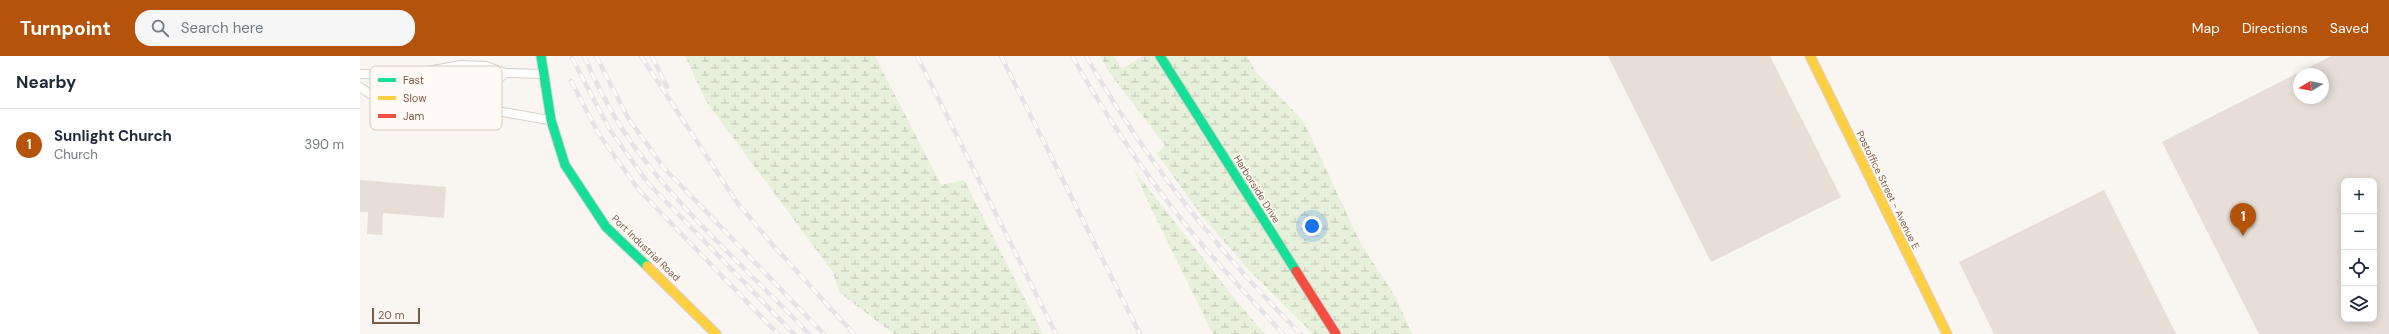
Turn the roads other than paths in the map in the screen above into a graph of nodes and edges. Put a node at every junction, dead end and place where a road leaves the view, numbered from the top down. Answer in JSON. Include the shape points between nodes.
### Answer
{"nodes":[{"id":1,"x":541,"y":56,"type":"edge"},
{"id":2,"x":1160,"y":56,"type":"edge"},
{"id":3,"x":1810,"y":56,"type":"edge"},
{"id":4,"x":456,"y":66,"type":"edge"},
{"id":5,"x":486,"y":66,"type":"edge"},
{"id":6,"x":502,"y":72,"type":"edge"},
{"id":7,"x":505,"y":73,"type":"junction"},
{"id":8,"x":360,"y":74,"type":"edge"},
{"id":9,"x":370,"y":74,"type":"edge"},
{"id":10,"x":543,"y":74,"type":"junction"},
{"id":11,"x":502,"y":76,"type":"edge"},
{"id":12,"x":360,"y":87,"type":"edge"},
{"id":13,"x":370,"y":94,"type":"edge"},
{"id":14,"x":502,"y":112,"type":"edge"},
{"id":15,"x":551,"y":120,"type":"junction"},
{"id":16,"x":716,"y":334,"type":"edge"},
{"id":17,"x":1336,"y":334,"type":"edge"},
{"id":18,"x":1947,"y":334,"type":"edge"}],
"edges":[{"from":1,"to":10,"type":"street","name":"Port Industrial Road"},
{"from":2,"to":17,"type":"street","name":"Harborside Drive"},
{"from":3,"to":18,"type":"street","name":"Postoffice Street - Avenue E"},
{"from":4,"to":5,"type":"lane"},
{"from":6,"to":7,"type":"lane"},
{"from":7,"to":10,"type":"lane"},
{"from":7,"to":11,"type":"lane"},
{"from":8,"to":9,"type":"lane"},
{"from":10,"to":15,"type":"street","name":"Port Industrial Road"},
{"from":12,"to":13,"type":"lane"},
{"from":14,"to":15,"type":"lane"},
{"from":15,"to":16,"type":"street","name":"Port Industrial Road","via":[[565,165],[606,227]]}]}
